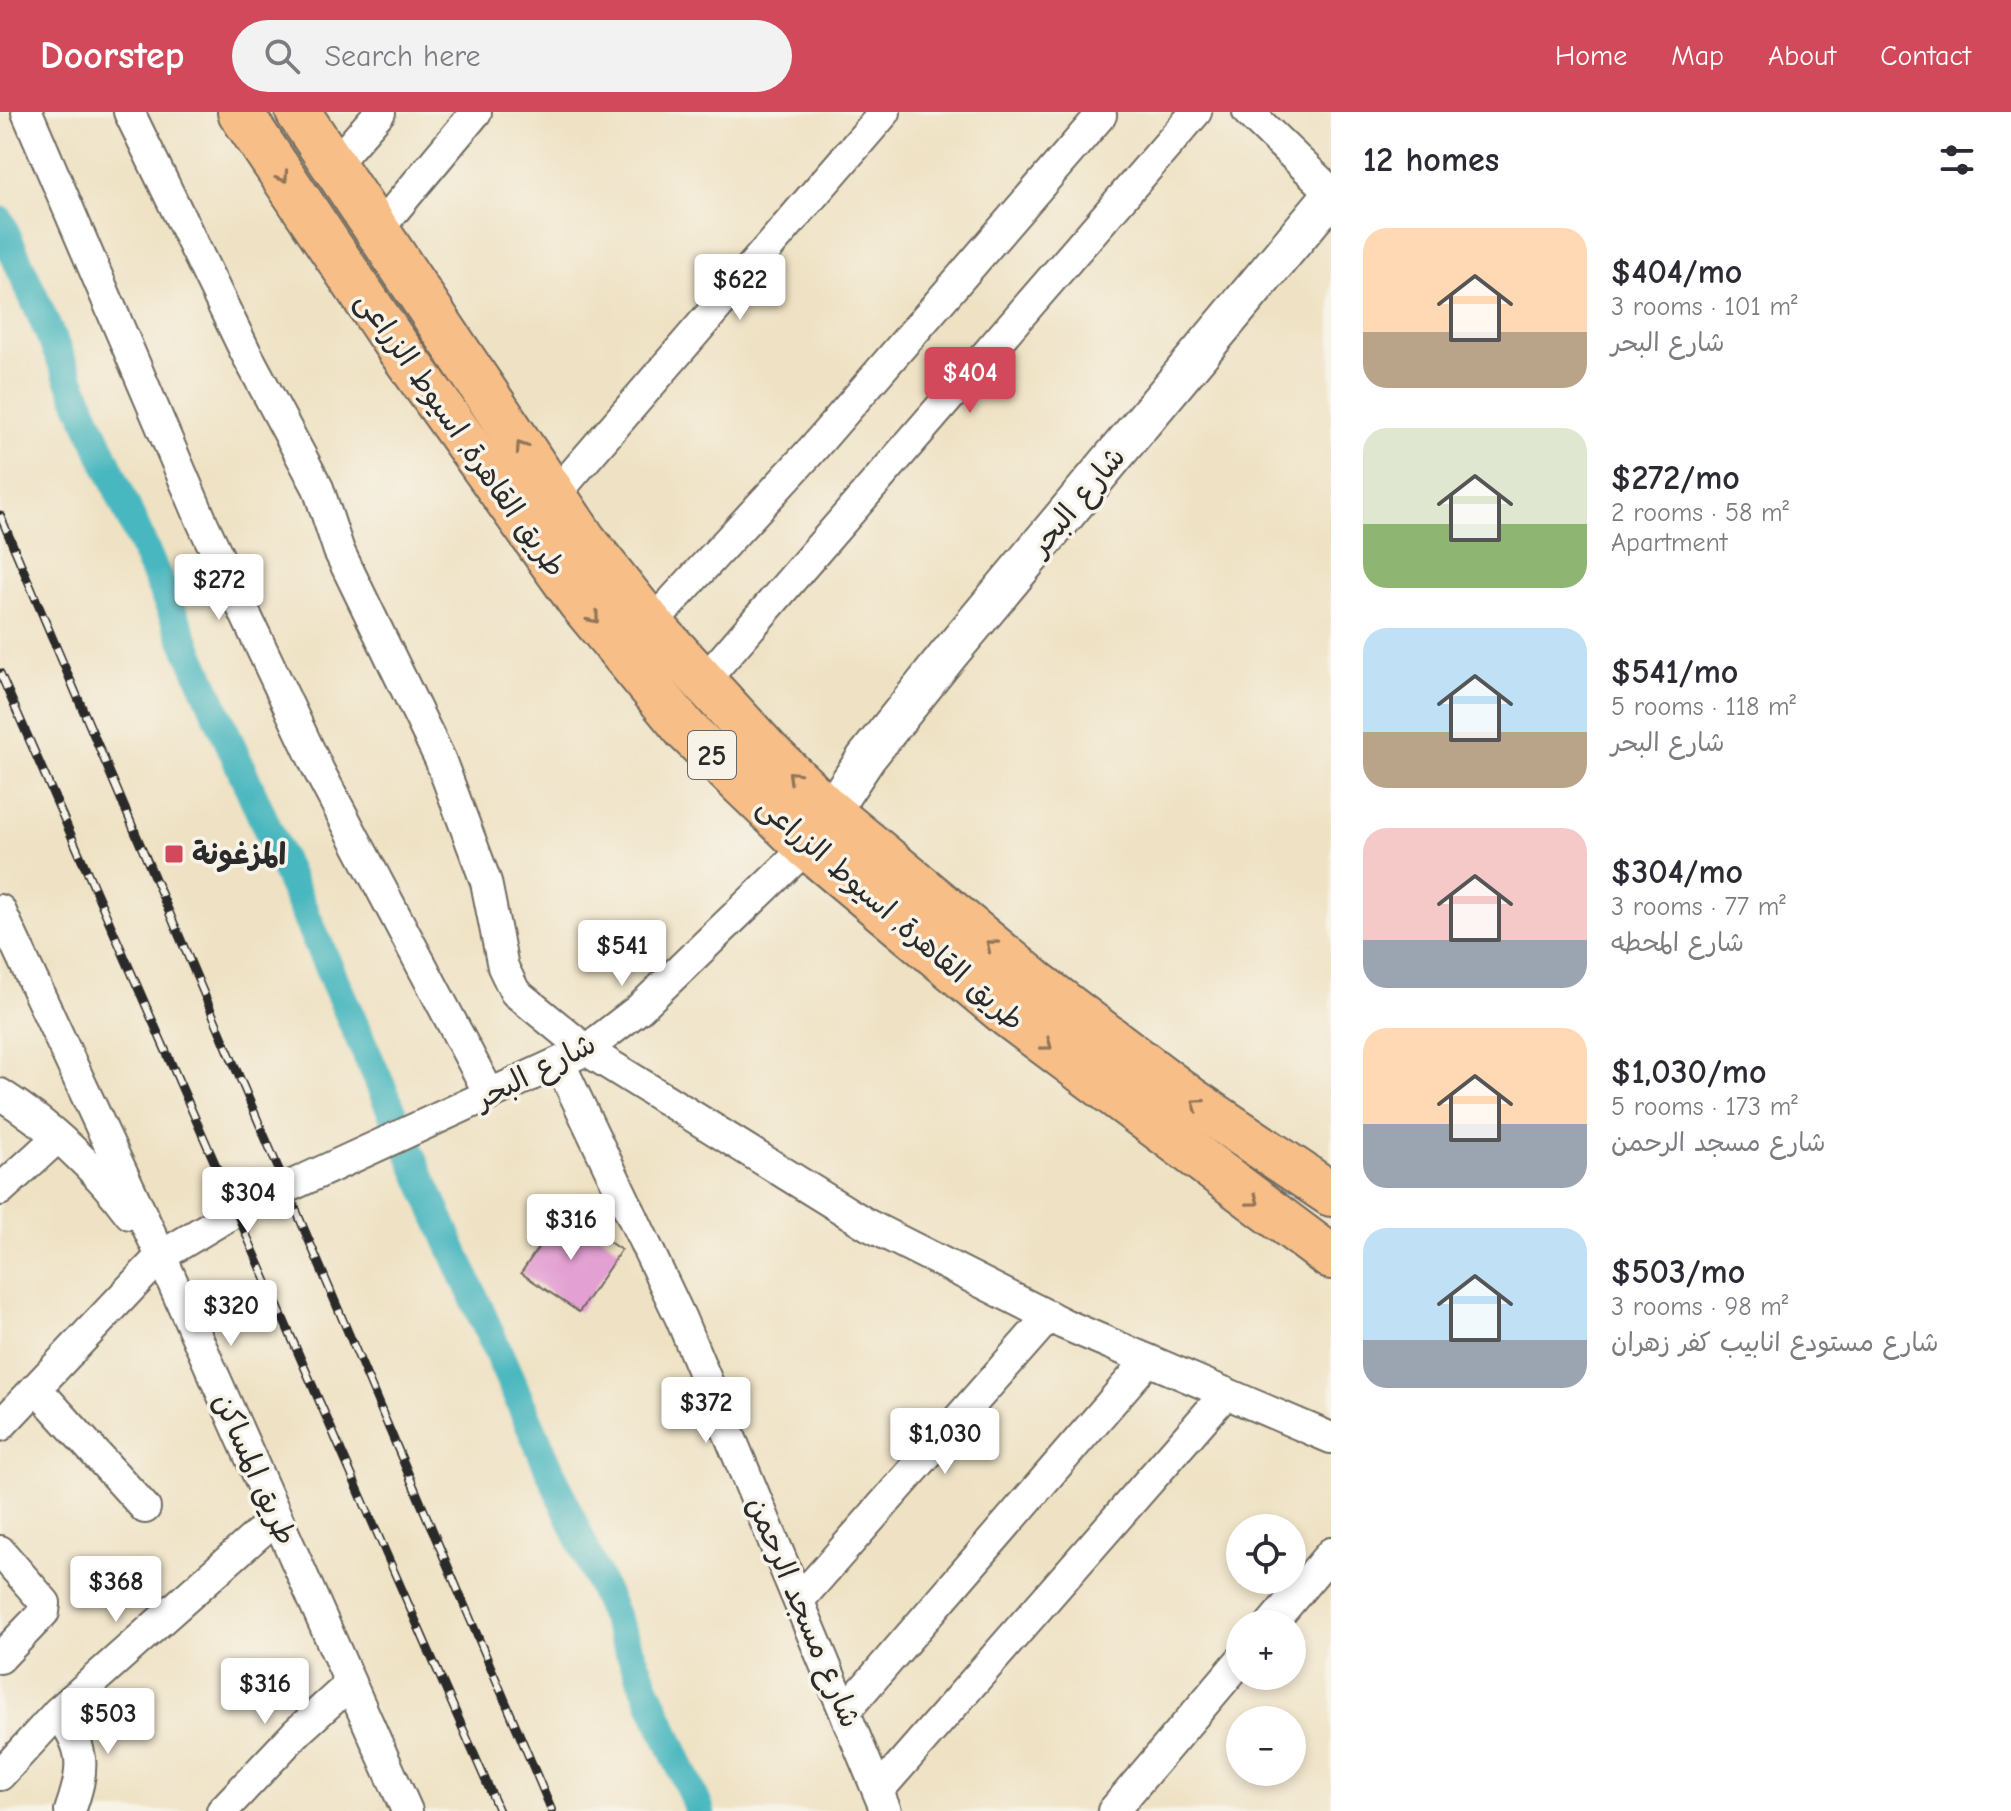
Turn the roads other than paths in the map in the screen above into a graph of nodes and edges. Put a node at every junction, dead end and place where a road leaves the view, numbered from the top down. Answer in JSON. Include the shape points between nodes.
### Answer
{"nodes":[{"id":1,"x":27,"y":112,"type":"edge"},
{"id":2,"x":129,"y":112,"type":"edge"},
{"id":3,"x":240,"y":112,"type":"edge"},
{"id":4,"x":298,"y":112,"type":"edge"},
{"id":5,"x":380,"y":112,"type":"edge"},
{"id":6,"x":476,"y":112,"type":"edge"},
{"id":7,"x":885,"y":112,"type":"edge"},
{"id":8,"x":1196,"y":112,"type":"edge"},
{"id":9,"x":1101,"y":115,"type":"dead end"},
{"id":10,"x":1255,"y":115,"type":"edge"},
{"id":11,"x":333,"y":166,"type":"junction"},
{"id":12,"x":1331,"y":194,"type":"edge"},
{"id":13,"x":376,"y":232,"type":"junction"},
{"id":14,"x":554,"y":496,"type":"junction"},
{"id":15,"x":651,"y":624,"type":"junction"},
{"id":16,"x":703,"y":682,"type":"junction"},
{"id":17,"x":819,"y":830,"type":"junction"},
{"id":18,"x":0,"y":910,"type":"edge"},
{"id":19,"x":573,"y":1057,"type":"junction"},
{"id":20,"x":0,"y":1094,"type":"edge"},
{"id":21,"x":490,"y":1095,"type":"junction"},
{"id":22,"x":57,"y":1138,"type":"junction"},
{"id":23,"x":0,"y":1190,"type":"edge"},
{"id":24,"x":1331,"y":1194,"type":"edge"},
{"id":25,"x":161,"y":1256,"type":"junction"},
{"id":26,"x":1331,"y":1257,"type":"edge"},
{"id":27,"x":1049,"y":1316,"type":"junction"},
{"id":28,"x":1148,"y":1360,"type":"junction"},
{"id":29,"x":36,"y":1388,"type":"junction"},
{"id":30,"x":1226,"y":1393,"type":"junction"},
{"id":31,"x":0,"y":1426,"type":"edge"},
{"id":32,"x":1331,"y":1438,"type":"edge"},
{"id":33,"x":145,"y":1508,"type":"dead end"},
{"id":34,"x":276,"y":1518,"type":"junction"},
{"id":35,"x":0,"y":1551,"type":"edge"},
{"id":36,"x":1331,"y":1553,"type":"edge"},
{"id":37,"x":799,"y":1600,"type":"junction"},
{"id":38,"x":1283,"y":1610,"type":"edge"},
{"id":39,"x":0,"y":1658,"type":"edge"},
{"id":40,"x":1226,"y":1678,"type":"edge"},
{"id":41,"x":350,"y":1684,"type":"junction"},
{"id":42,"x":845,"y":1711,"type":"junction"},
{"id":43,"x":58,"y":1712,"type":"junction"},
{"id":44,"x":0,"y":1775,"type":"edge"},
{"id":45,"x":882,"y":1801,"type":"edge"},
{"id":46,"x":70,"y":1811,"type":"edge"},
{"id":47,"x":222,"y":1811,"type":"edge"},
{"id":48,"x":407,"y":1811,"type":"edge"},
{"id":49,"x":1113,"y":1811,"type":"edge"}],
"edges":[{"from":1,"to":21,"type":"street","via":[[203,524],[299,730]]},
{"from":2,"to":19,"type":"street","via":[[318,488],[339,551],[440,759],[486,882],[505,974]]},
{"from":3,"to":17,"type":"highway","name":"طريق القاهرة, اسيوط الزراعى","number":"25","one_way":true,"via":[[392,339],[580,602],[686,730]]},
{"from":4,"to":11,"type":"highway","name":"طريق القاهرة, اسيوط الزراعى","number":"25"},
{"from":5,"to":11,"type":"street"},
{"from":6,"to":13,"type":"street"},
{"from":7,"to":14,"type":"street"},
{"from":8,"to":16,"type":"street"},
{"from":9,"to":15,"type":"street","via":[[810,452]]},
{"from":10,"to":12,"type":"street"},
{"from":11,"to":13,"type":"highway","name":"طريق القاهرة, اسيوط الزراعى","number":"25"},
{"from":12,"to":17,"type":"street","name":"شارع البحر","via":[[903,710]]},
{"from":14,"to":13,"type":"highway","name":"طريق القاهرة, اسيوط الزراعى","number":"25","one_way":true},
{"from":14,"to":15,"type":"highway","name":"طريق القاهرة, اسيوط الزراعى","number":"25"},
{"from":15,"to":16,"type":"highway","name":"طريق القاهرة, اسيوط الزراعى","number":"25"},
{"from":17,"to":16,"type":"highway","name":"طريق القاهرة, اسيوط الزراعى","number":"25","one_way":true,"via":[[767,751]]},
{"from":17,"to":19,"type":"street","name":"شارع البحر","via":[[639,1009]]},
{"from":24,"to":17,"type":"highway","name":"طريق القاهرة, اسيوط الزراعى","number":"25","one_way":true,"via":[[1190,1099]]},
{"from":17,"to":26,"type":"highway","name":"طريق القاهرة, اسيوط الزراعى","number":"25","one_way":true,"via":[[1009,1016]]},
{"from":18,"to":25,"type":"street","name":"طريق المساكن"},
{"from":19,"to":21,"type":"street","name":"شارع البحر"},
{"from":19,"to":27,"type":"street","via":[[868,1225]]},
{"from":19,"to":37,"type":"street","name":"شارع مسجد الرحمن"},
{"from":20,"to":22,"type":"street"},
{"from":21,"to":25,"type":"street","name":"شارع البحر","via":[[236,1211]]},
{"from":22,"to":23,"type":"street"},
{"from":22,"to":25,"type":"street","via":[[114,1193]]},
{"from":25,"to":29,"type":"street","name":"شارع البحر"},
{"from":25,"to":34,"type":"street","name":"طريق المساكن"},
{"from":27,"to":28,"type":"street"},
{"from":27,"to":37,"type":"street"},
{"from":28,"to":30,"type":"street"},
{"from":28,"to":42,"type":"street"},
{"from":29,"to":31,"type":"street","name":"شارع البحر"},
{"from":29,"to":33,"type":"street"},
{"from":30,"to":32,"type":"street"},
{"from":30,"to":45,"type":"street"},
{"from":34,"to":41,"type":"street","name":"طريق المساكن"},
{"from":34,"to":43,"type":"street"},
{"from":35,"to":39,"type":"street","via":[[45,1603],[44,1612]]},
{"from":36,"to":38,"type":"street"},
{"from":37,"to":42,"type":"street","name":"شارع مسجد الرحمن"},
{"from":40,"to":49,"type":"street"},
{"from":41,"to":47,"type":"street"},
{"from":41,"to":48,"type":"street","name":"طريق المساكن"},
{"from":42,"to":45,"type":"street","name":"شارع مسجد الرحمن"},
{"from":43,"to":44,"type":"street"},
{"from":43,"to":46,"type":"street","via":[[80,1753],[82,1776]]}]}
